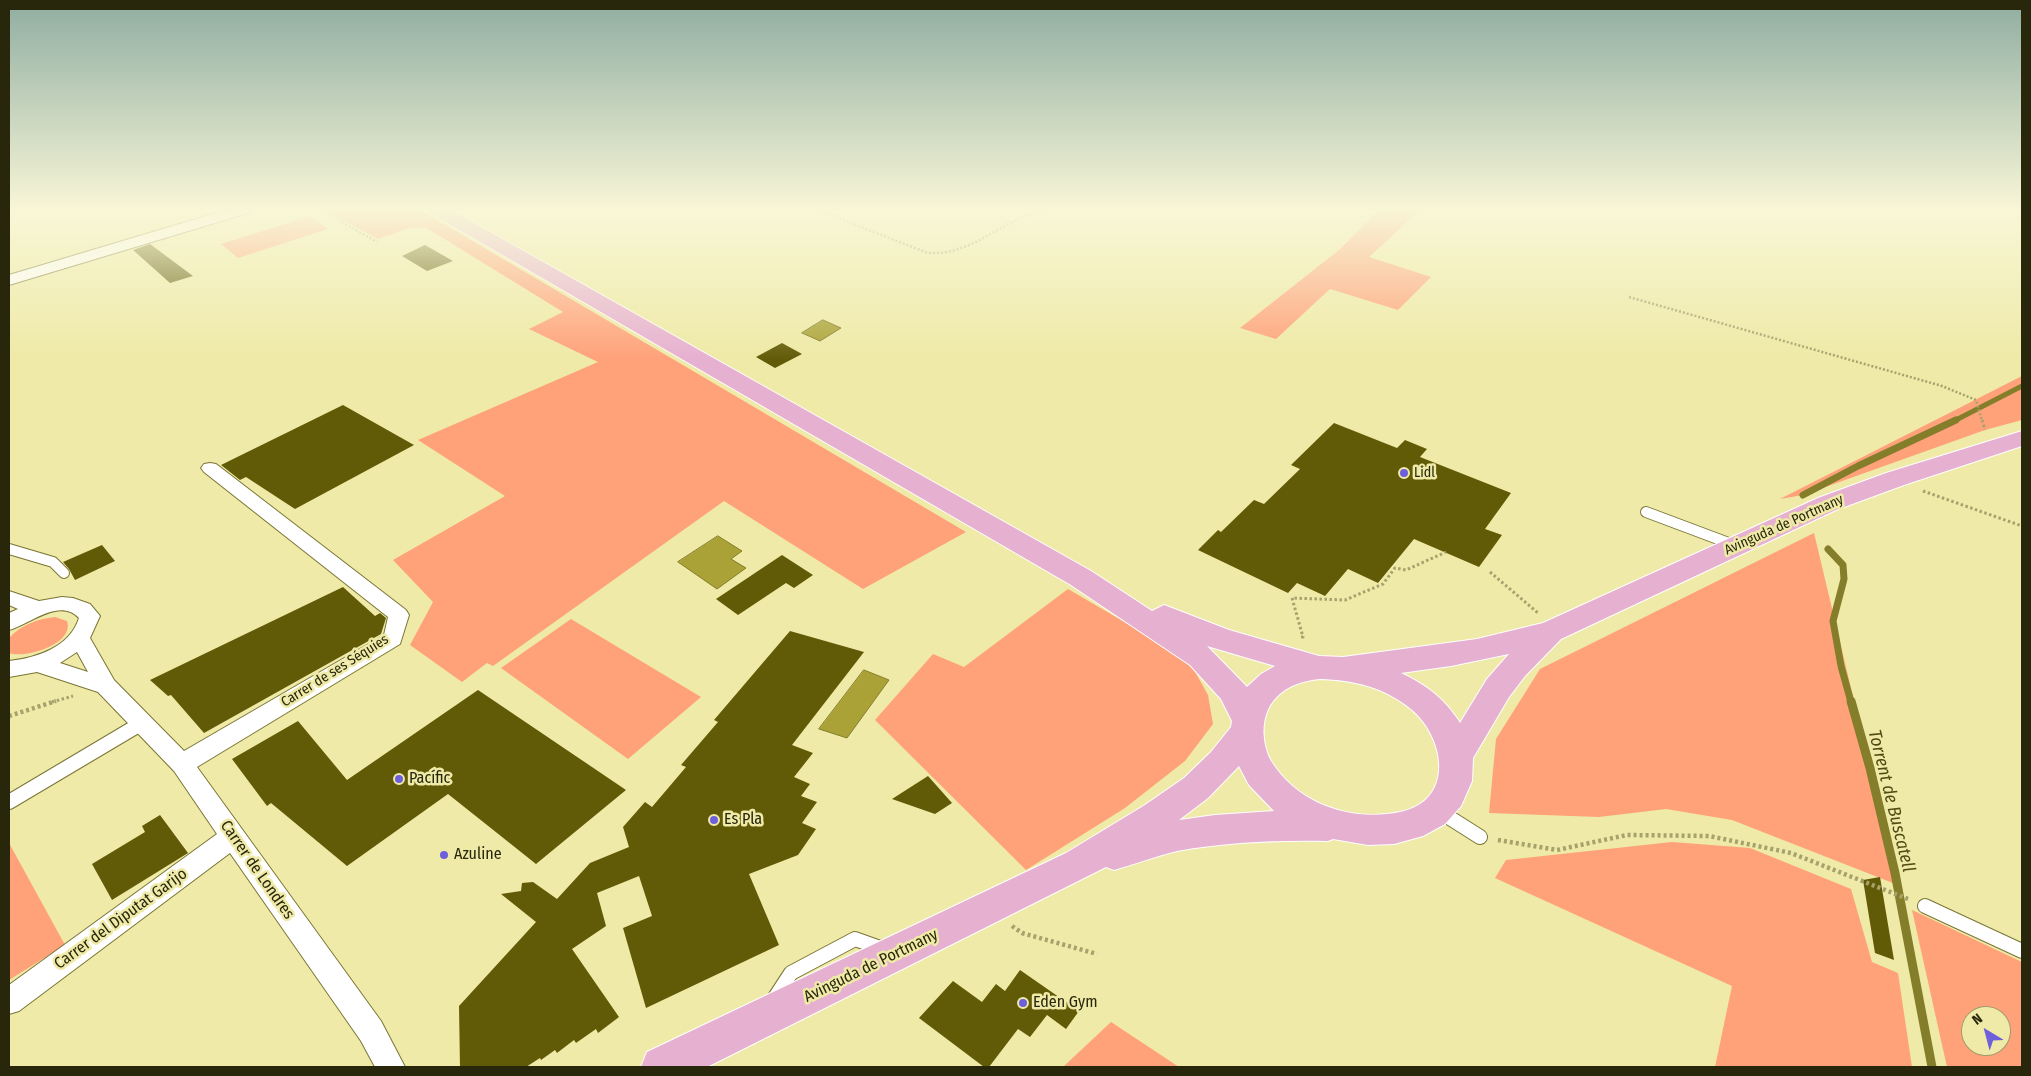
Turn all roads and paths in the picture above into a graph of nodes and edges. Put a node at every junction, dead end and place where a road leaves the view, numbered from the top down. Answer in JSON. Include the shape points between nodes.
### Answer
{"nodes":[{"id":1,"x":75,"y":260,"type":"edge"},
{"id":2,"x":526,"y":260,"type":"edge"},
{"id":3,"x":9,"y":280,"type":"edge"},
{"id":4,"x":1629,"y":297,"type":"dead end"},
{"id":5,"x":2011,"y":442,"type":"edge"},
{"id":6,"x":210,"y":468,"type":"dead end"},
{"id":7,"x":1895,"y":479,"type":"junction"},
{"id":8,"x":1646,"y":512,"type":"dead end"},
{"id":9,"x":2022,"y":526,"type":"edge"},
{"id":10,"x":1735,"y":546,"type":"junction"},
{"id":11,"x":9,"y":549,"type":"edge"},
{"id":12,"x":1446,"y":552,"type":"dead end"},
{"id":13,"x":1490,"y":572,"type":"dead end"},
{"id":14,"x":64,"y":573,"type":"dead end"},
{"id":15,"x":1080,"y":578,"type":"junction"},
{"id":16,"x":9,"y":598,"type":"edge"},
{"id":17,"x":39,"y":608,"type":"junction"},
{"id":18,"x":9,"y":623,"type":"edge"},
{"id":19,"x":1301,"y":631,"type":"dead end"},
{"id":20,"x":1553,"y":631,"type":"junction"},
{"id":21,"x":80,"y":638,"type":"junction"},
{"id":22,"x":37,"y":664,"type":"junction"},
{"id":23,"x":1333,"y":667,"type":"junction"},
{"id":24,"x":9,"y":669,"type":"edge"},
{"id":25,"x":106,"y":686,"type":"junction"},
{"id":26,"x":9,"y":716,"type":"edge"},
{"id":27,"x":142,"y":724,"type":"junction"},
{"id":28,"x":1246,"y":725,"type":"junction"},
{"id":29,"x":1456,"y":757,"type":"junction"},
{"id":30,"x":182,"y":764,"type":"junction"},
{"id":31,"x":9,"y":802,"type":"edge"},
{"id":32,"x":1438,"y":810,"type":"junction"},
{"id":33,"x":1339,"y":826,"type":"junction"},
{"id":34,"x":234,"y":836,"type":"junction"},
{"id":35,"x":1480,"y":837,"type":"joint"},
{"id":36,"x":1079,"y":864,"type":"junction"},
{"id":37,"x":1925,"y":906,"type":"joint"},
{"id":38,"x":987,"y":909,"type":"junction"},
{"id":39,"x":2022,"y":951,"type":"edge"},
{"id":40,"x":1096,"y":954,"type":"dead end"},
{"id":41,"x":9,"y":1001,"type":"edge"},
{"id":42,"x":391,"y":1067,"type":"edge"},
{"id":43,"x":662,"y":1067,"type":"edge"}],
"edges":[{"from":1,"to":3,"type":"street"},
{"from":2,"to":15,"type":"main road"},
{"from":4,"to":5,"type":"path","via":[[1942,386],[1976,400],[1988,438]]},
{"from":5,"to":7,"type":"main road","name":"Avinguda de Portmany"},
{"from":6,"to":30,"type":"street","name":"Carrer de ses Séquies","via":[[399,615],[393,638]]},
{"from":7,"to":9,"type":"path"},
{"from":7,"to":10,"type":"main road","name":"Avinguda de Portmany","via":[[1827,504]]},
{"from":8,"to":10,"type":"lane"},
{"from":10,"to":20,"type":"main road","name":"Avinguda de Portmany"},
{"from":11,"to":14,"type":"lane","via":[[53,562]]},
{"from":12,"to":19,"type":"path","via":[[1406,570],[1395,568],[1383,584],[1345,600],[1292,598]]},
{"from":13,"to":20,"type":"path","via":[[1536,610]]},
{"from":15,"to":23,"type":"main road","via":[[1220,639]]},
{"from":15,"to":28,"type":"main road","via":[[1201,657],[1234,692]]},
{"from":16,"to":17,"type":"street"},
{"from":17,"to":18,"type":"street"},
{"from":17,"to":21,"type":"street","via":[[74,605],[85,609],[90,616],[89,626]]},
{"from":20,"to":23,"type":"main road","name":"Avinguda de Portmany","via":[[1479,651]]},
{"from":20,"to":29,"type":"main road","name":"Avinguda de Portmany","via":[[1498,688]]},
{"from":21,"to":22,"type":"street","via":[[61,653]]},
{"from":21,"to":25,"type":"street","name":"Carrer de Londres"},
{"from":22,"to":24,"type":"street"},
{"from":22,"to":25,"type":"street","name":"Carrer de Londres"},
{"from":23,"to":28,"type":"main road","name":"Avinguda de Portmany","via":[[1286,675],[1272,682],[1252,704]]},
{"from":23,"to":29,"type":"main road","via":[[1385,678],[1419,698],[1444,726]]},
{"from":25,"to":26,"type":"path"},
{"from":25,"to":27,"type":"street","name":"Carrer de Londres"},
{"from":27,"to":30,"type":"street","name":"Carrer de Londres"},
{"from":27,"to":31,"type":"lane"},
{"from":28,"to":33,"type":"main road","via":[[1253,761],[1272,788],[1302,811]]},
{"from":28,"to":36,"type":"main road","name":"Avinguda de Portmany","via":[[1223,762],[1196,788],[1158,816]]},
{"from":29,"to":32,"type":"main road","via":[[1454,786]]},
{"from":30,"to":34,"type":"street","name":"Carrer de Londres"},
{"from":32,"to":33,"type":"main road","via":[[1395,829],[1358,830]]},
{"from":32,"to":35,"type":"lane"},
{"from":33,"to":36,"type":"main road","name":"Avinguda de Portmany","via":[[1229,828],[1176,836]]},
{"from":34,"to":41,"type":"street","name":"Carrer del Diputat Garijo"},
{"from":34,"to":42,"type":"street","name":"Carrer de Londres","via":[[371,1031]]},
{"from":35,"to":37,"type":"path","via":[[1557,850],[1627,835],[1709,836],[1791,853]]},
{"from":36,"to":38,"type":"main road","name":"Avinguda de Portmany"},
{"from":37,"to":39,"type":"lane"},
{"from":38,"to":40,"type":"path","via":[[1022,933]]},
{"from":38,"to":43,"type":"main road","name":"Avinguda de Portmany"}]}
